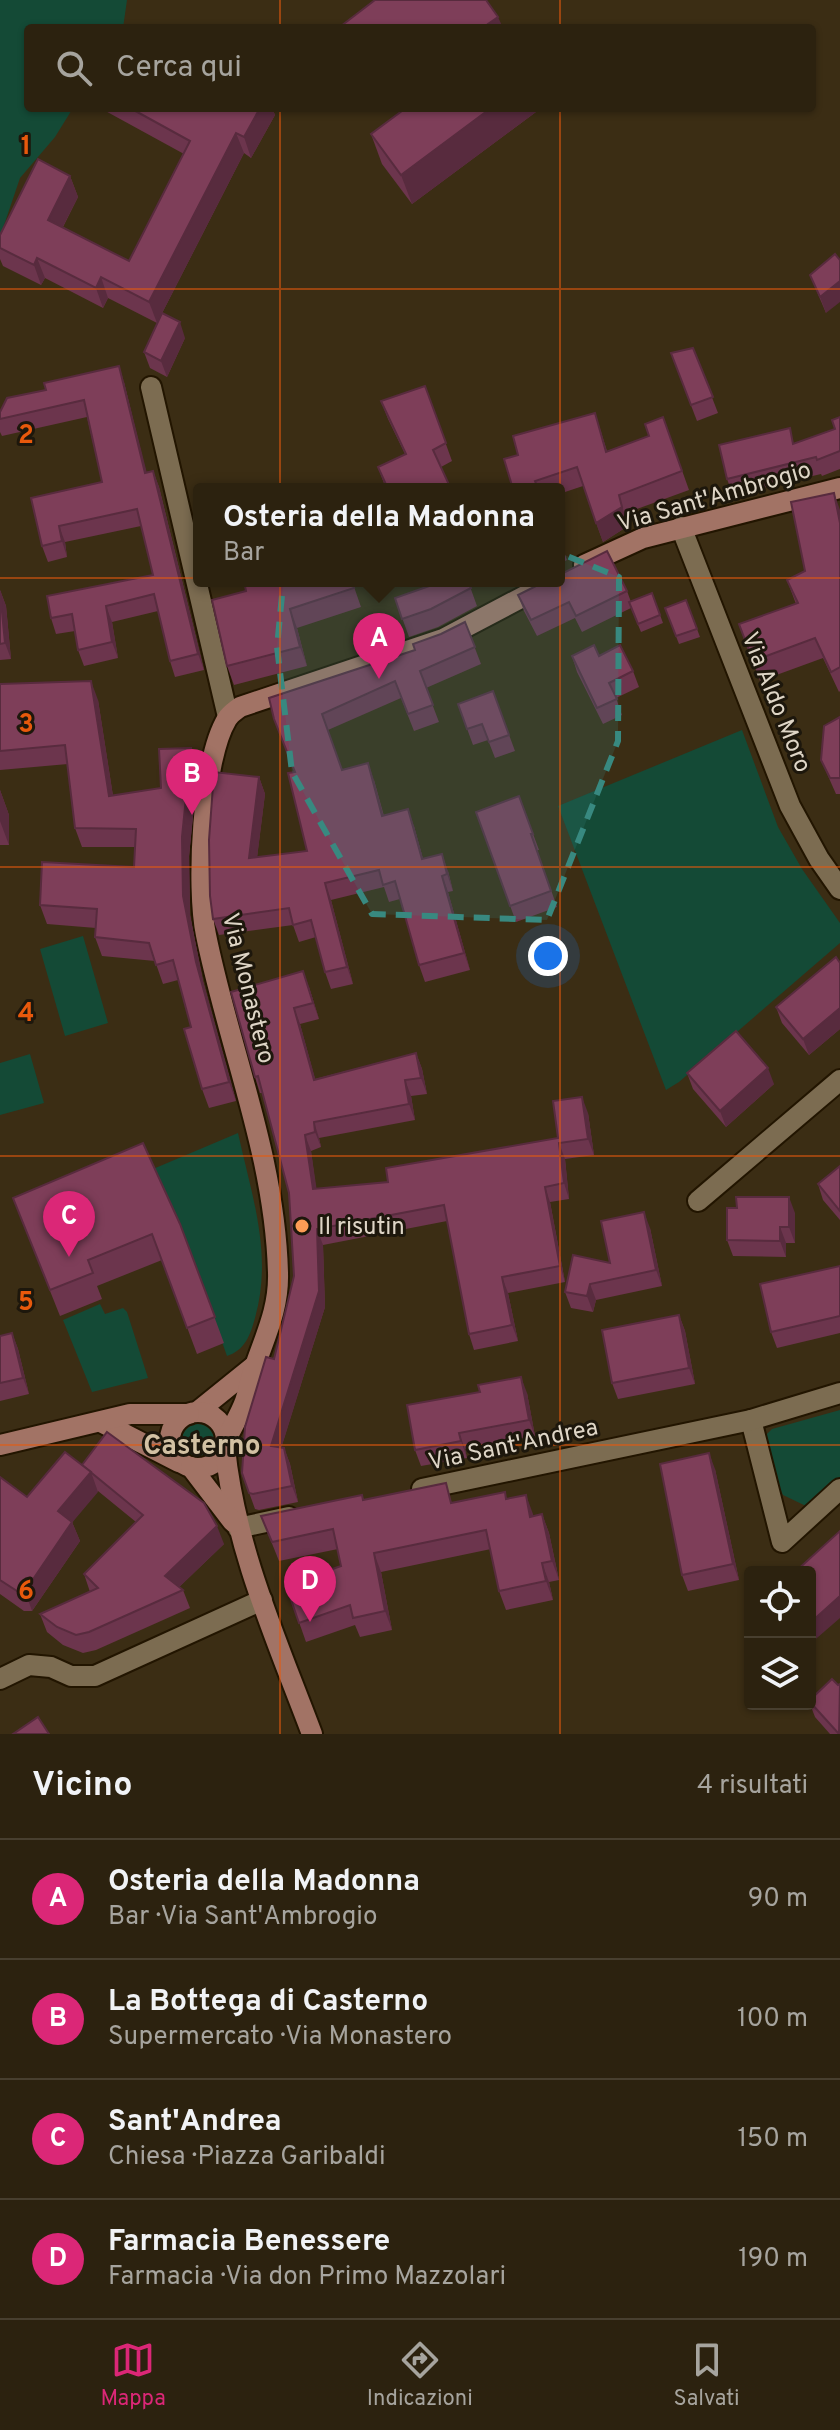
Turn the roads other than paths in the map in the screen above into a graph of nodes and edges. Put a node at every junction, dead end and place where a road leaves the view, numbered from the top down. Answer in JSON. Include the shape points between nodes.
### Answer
{"nodes":[{"id":1,"x":151,"y":387,"type":"dead end"},
{"id":2,"x":840,"y":488,"type":"edge"},
{"id":3,"x":681,"y":527,"type":"junction"},
{"id":4,"x":193,"y":567,"type":"edge"},
{"id":5,"x":565,"y":575,"type":"edge"},
{"id":6,"x":198,"y":587,"type":"edge"},
{"id":7,"x":542,"y":587,"type":"edge"},
{"id":8,"x":228,"y":717,"type":"junction"},
{"id":9,"x":837,"y":880,"type":"edge"},
{"id":10,"x":840,"y":1080,"type":"edge"},
{"id":11,"x":698,"y":1201,"type":"dead end"},
{"id":12,"x":254,"y":1366,"type":"junction"},
{"id":13,"x":840,"y":1393,"type":"edge"},
{"id":14,"x":193,"y":1413,"type":"junction"},
{"id":15,"x":751,"y":1420,"type":"junction"},
{"id":16,"x":101,"y":1422,"type":"junction"},
{"id":17,"x":226,"y":1444,"type":"junction"},
{"id":18,"x":0,"y":1445,"type":"edge"},
{"id":19,"x":187,"y":1466,"type":"junction"},
{"id":20,"x":840,"y":1489,"type":"edge"},
{"id":21,"x":409,"y":1492,"type":"edge"},
{"id":22,"x":316,"y":1512,"type":"edge"},
{"id":23,"x":238,"y":1528,"type":"junction"},
{"id":24,"x":262,"y":1600,"type":"junction"},
{"id":25,"x":0,"y":1679,"type":"edge"},
{"id":26,"x":312,"y":1734,"type":"edge"}],
"edges":[{"from":1,"to":4,"type":"street"},
{"from":2,"to":3,"type":"street","name":"Via Sant'Ambrogio"},
{"from":3,"to":5,"type":"street","name":"Via Sant'Ambrogio","via":[[643,538]]},
{"from":3,"to":9,"type":"street","name":"Via Aldo Moro","via":[[790,806]]},
{"from":6,"to":8,"type":"street"},
{"from":7,"to":8,"type":"street","via":[[443,639],[293,687],[240,707]]},
{"from":8,"to":12,"type":"street","name":"Via Monastero","via":[[209,782],[201,897],[205,933],[262,1146],[276,1231],[276,1307]]},
{"from":10,"to":11,"type":"street"},
{"from":12,"to":14,"type":"street"},
{"from":12,"to":17,"type":"street","name":"Via Monastero","via":[[245,1403]]},
{"from":13,"to":15,"type":"street","name":"Via Sant'Andrea"},
{"from":14,"to":16,"type":"street","via":[[130,1414]]},
{"from":14,"to":17,"type":"street","via":[[206,1413],[220,1423]]},
{"from":14,"to":19,"type":"street","via":[[181,1418],[171,1433],[172,1450]]},
{"from":15,"to":20,"type":"street","via":[[782,1542]]},
{"from":15,"to":21,"type":"street","name":"Via Sant'Andrea"},
{"from":16,"to":18,"type":"street"},
{"from":16,"to":19,"type":"street"},
{"from":17,"to":19,"type":"street","via":[[222,1456],[208,1467]]},
{"from":17,"to":23,"type":"street"},
{"from":19,"to":23,"type":"street"},
{"from":22,"to":23,"type":"street"},
{"from":23,"to":24,"type":"street"},
{"from":24,"to":25,"type":"street","via":[[95,1676],[29,1665]]},
{"from":24,"to":26,"type":"street"}]}
